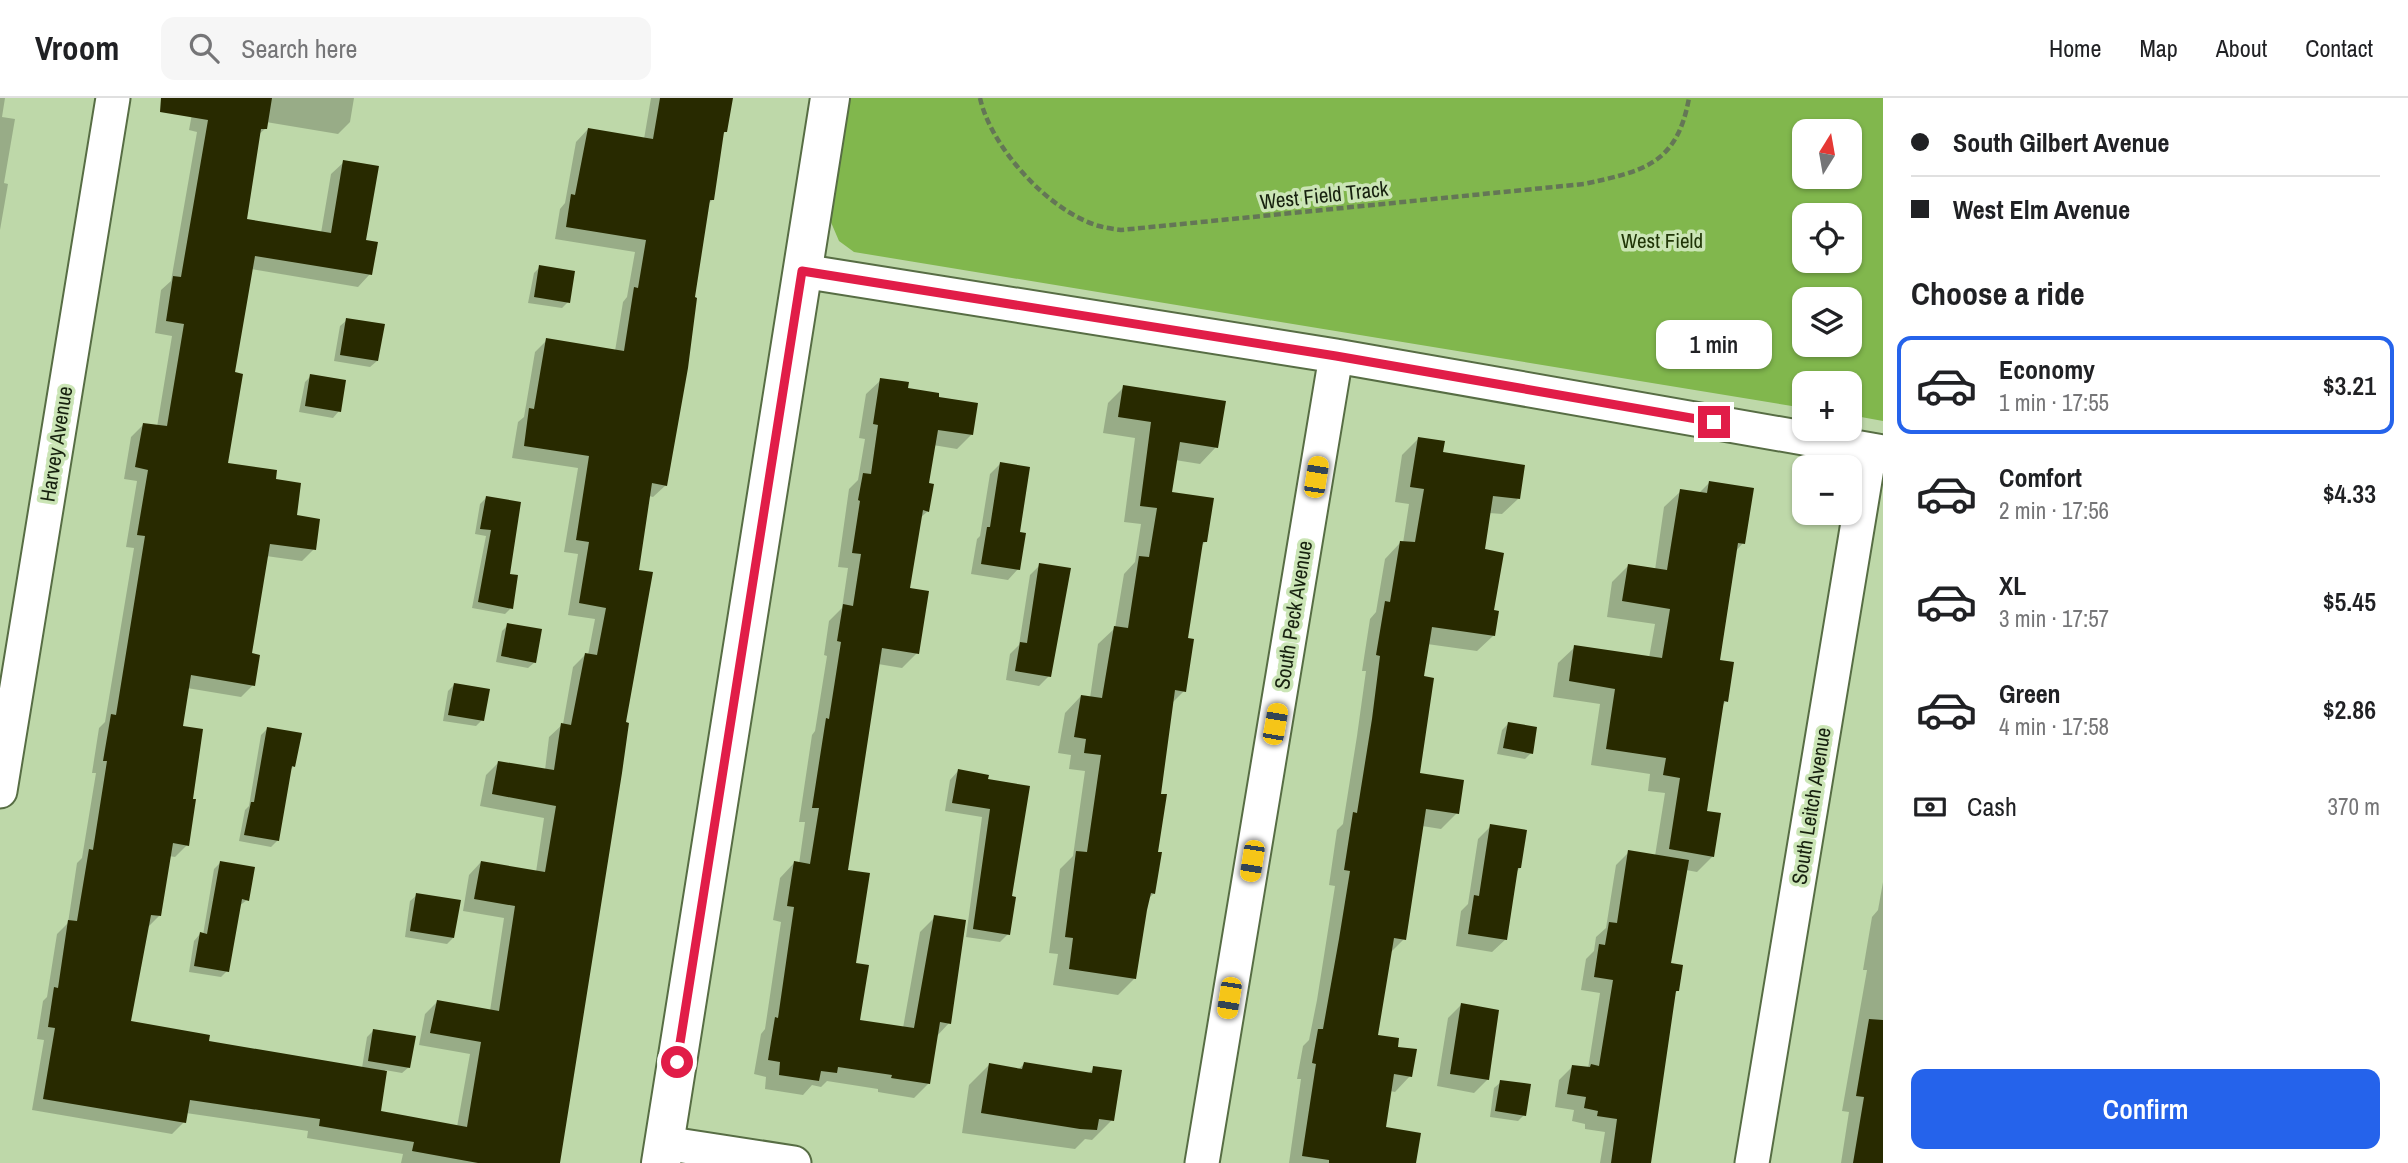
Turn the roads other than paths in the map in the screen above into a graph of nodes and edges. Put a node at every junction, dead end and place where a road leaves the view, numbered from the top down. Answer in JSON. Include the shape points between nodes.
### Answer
{"nodes":[{"id":1,"x":113,"y":98,"type":"edge"},
{"id":2,"x":830,"y":98,"type":"edge"},
{"id":3,"x":802,"y":271,"type":"junction"},
{"id":4,"x":1336,"y":356,"type":"junction"},
{"id":5,"x":1876,"y":451,"type":"edge"},
{"id":6,"x":0,"y":791,"type":"edge"},
{"id":7,"x":663,"y":1153,"type":"edge"},
{"id":8,"x":794,"y":1163,"type":"edge"},
{"id":9,"x":1202,"y":1163,"type":"edge"},
{"id":10,"x":1752,"y":1163,"type":"edge"}],
"edges":[{"from":1,"to":6,"type":"street","name":"Harvey Avenue"},
{"from":2,"to":3,"type":"street"},
{"from":3,"to":4,"type":"street"},
{"from":3,"to":7,"type":"street"},
{"from":4,"to":5,"type":"street"},
{"from":4,"to":9,"type":"street","name":"South Peck Avenue"},
{"from":5,"to":10,"type":"street","name":"South Leitch Avenue"},
{"from":7,"to":8,"type":"street"}]}
